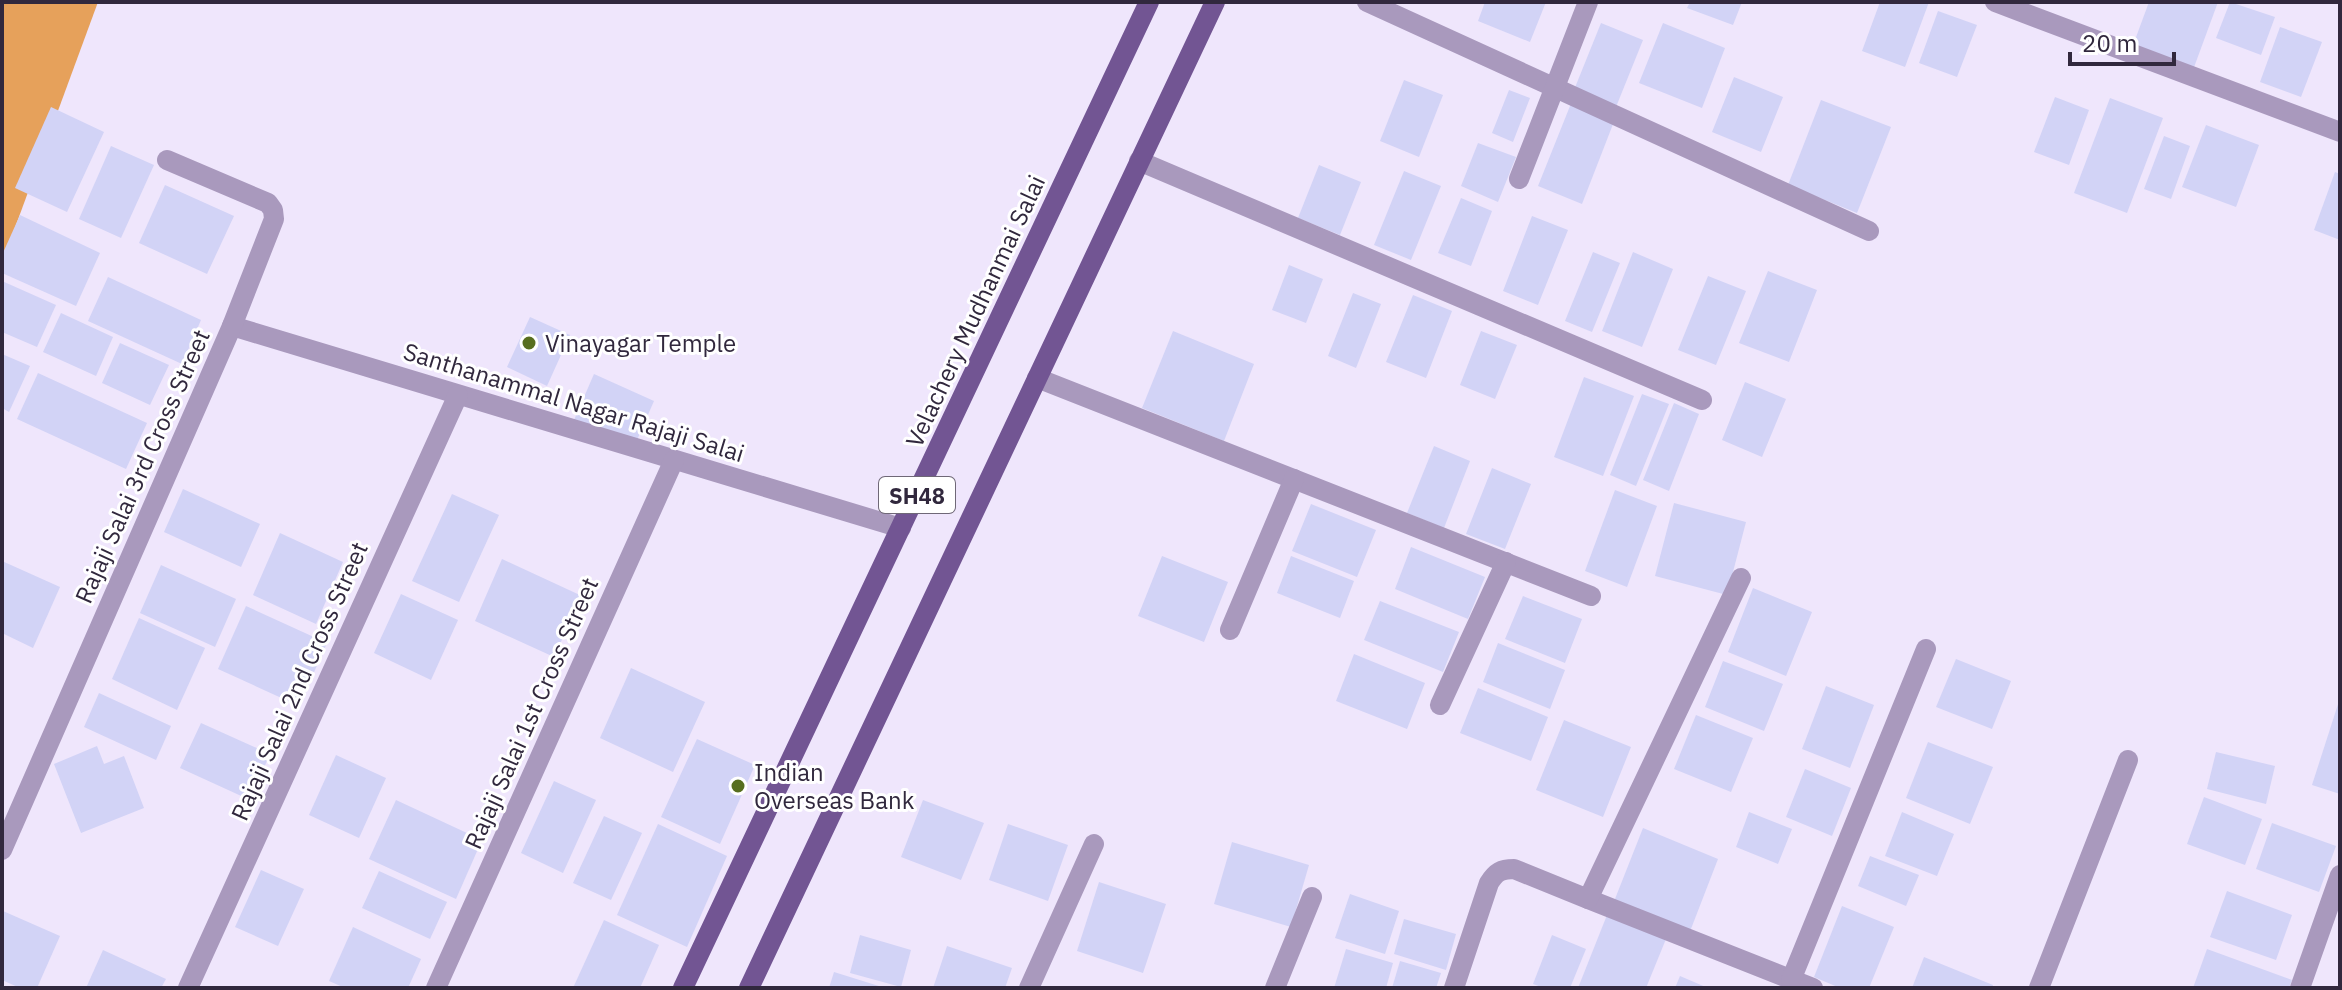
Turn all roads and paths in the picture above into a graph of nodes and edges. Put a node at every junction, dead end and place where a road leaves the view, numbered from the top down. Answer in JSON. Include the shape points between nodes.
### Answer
{"nodes":[{"id":1,"x":1149,"y":2,"type":"edge"},
{"id":2,"x":1215,"y":2,"type":"edge"},
{"id":3,"x":1367,"y":2,"type":"edge"},
{"id":4,"x":1588,"y":2,"type":"edge"},
{"id":5,"x":1995,"y":2,"type":"edge"},
{"id":6,"x":1555,"y":89,"type":"junction"},
{"id":7,"x":2340,"y":132,"type":"edge"},
{"id":8,"x":167,"y":160,"type":"dead end"},
{"id":9,"x":1139,"y":161,"type":"junction"},
{"id":10,"x":1519,"y":179,"type":"dead end"},
{"id":11,"x":1869,"y":231,"type":"dead end"},
{"id":12,"x":232,"y":326,"type":"junction"},
{"id":13,"x":1037,"y":378,"type":"junction"},
{"id":14,"x":458,"y":395,"type":"junction"},
{"id":15,"x":1702,"y":400,"type":"dead end"},
{"id":16,"x":674,"y":460,"type":"junction"},
{"id":17,"x":1294,"y":479,"type":"junction"},
{"id":18,"x":901,"y":528,"type":"junction"},
{"id":19,"x":1506,"y":562,"type":"junction"},
{"id":20,"x":1741,"y":578,"type":"dead end"},
{"id":21,"x":1591,"y":596,"type":"dead end"},
{"id":22,"x":1230,"y":630,"type":"dead end"},
{"id":23,"x":1926,"y":649,"type":"dead end"},
{"id":24,"x":1440,"y":705,"type":"dead end"},
{"id":25,"x":2128,"y":760,"type":"dead end"},
{"id":26,"x":1094,"y":844,"type":"dead end"},
{"id":27,"x":2,"y":850,"type":"edge"},
{"id":28,"x":2340,"y":875,"type":"edge"},
{"id":29,"x":1312,"y":897,"type":"dead end"},
{"id":30,"x":1588,"y":899,"type":"junction"},
{"id":31,"x":1791,"y":980,"type":"junction"},
{"id":32,"x":188,"y":988,"type":"edge"},
{"id":33,"x":436,"y":988,"type":"edge"},
{"id":34,"x":683,"y":988,"type":"edge"},
{"id":35,"x":749,"y":988,"type":"edge"},
{"id":36,"x":1029,"y":988,"type":"edge"},
{"id":37,"x":1275,"y":988,"type":"edge"},
{"id":38,"x":1454,"y":988,"type":"edge"},
{"id":39,"x":1813,"y":988,"type":"edge"},
{"id":40,"x":2039,"y":988,"type":"edge"},
{"id":41,"x":2300,"y":988,"type":"edge"}],
"edges":[{"from":1,"to":18,"type":"main road","name":"Velachery Mudhanmai Salai","number":"SH48"},
{"from":2,"to":9,"type":"main road","number":"SH48"},
{"from":3,"to":6,"type":"street"},
{"from":4,"to":6,"type":"street"},
{"from":5,"to":7,"type":"street"},
{"from":6,"to":10,"type":"street"},
{"from":6,"to":11,"type":"street"},
{"from":8,"to":12,"type":"street","name":"Rajaji Salai 3rd Cross Street","via":[[268,203],[273,210],[271,230]]},
{"from":9,"to":13,"type":"main road","number":"SH48"},
{"from":9,"to":15,"type":"street"},
{"from":12,"to":14,"type":"street","name":"Santhanammal Nagar Rajaji Salai"},
{"from":12,"to":27,"type":"street","name":"Rajaji Salai 3rd Cross Street"},
{"from":13,"to":17,"type":"street"},
{"from":13,"to":35,"type":"main road","number":"SH48"},
{"from":14,"to":16,"type":"street","name":"Santhanammal Nagar Rajaji Salai"},
{"from":14,"to":32,"type":"street","name":"Rajaji Salai 2nd Cross Street"},
{"from":16,"to":18,"type":"street","name":"Santhanammal Nagar Rajaji Salai"},
{"from":16,"to":33,"type":"street","name":"Rajaji Salai 1st Cross Street"},
{"from":17,"to":19,"type":"street"},
{"from":17,"to":22,"type":"street"},
{"from":18,"to":34,"type":"main road","name":"Velachery Mudhanmai Salai","number":"SH48"},
{"from":19,"to":21,"type":"street"},
{"from":19,"to":24,"type":"street"},
{"from":20,"to":30,"type":"street"},
{"from":23,"to":31,"type":"street"},
{"from":25,"to":40,"type":"street"},
{"from":26,"to":36,"type":"street"},
{"from":28,"to":41,"type":"street"},
{"from":29,"to":37,"type":"street"},
{"from":30,"to":31,"type":"street"},
{"from":30,"to":38,"type":"street","via":[[1514,869],[1494,874]]},
{"from":31,"to":39,"type":"street"}]}
